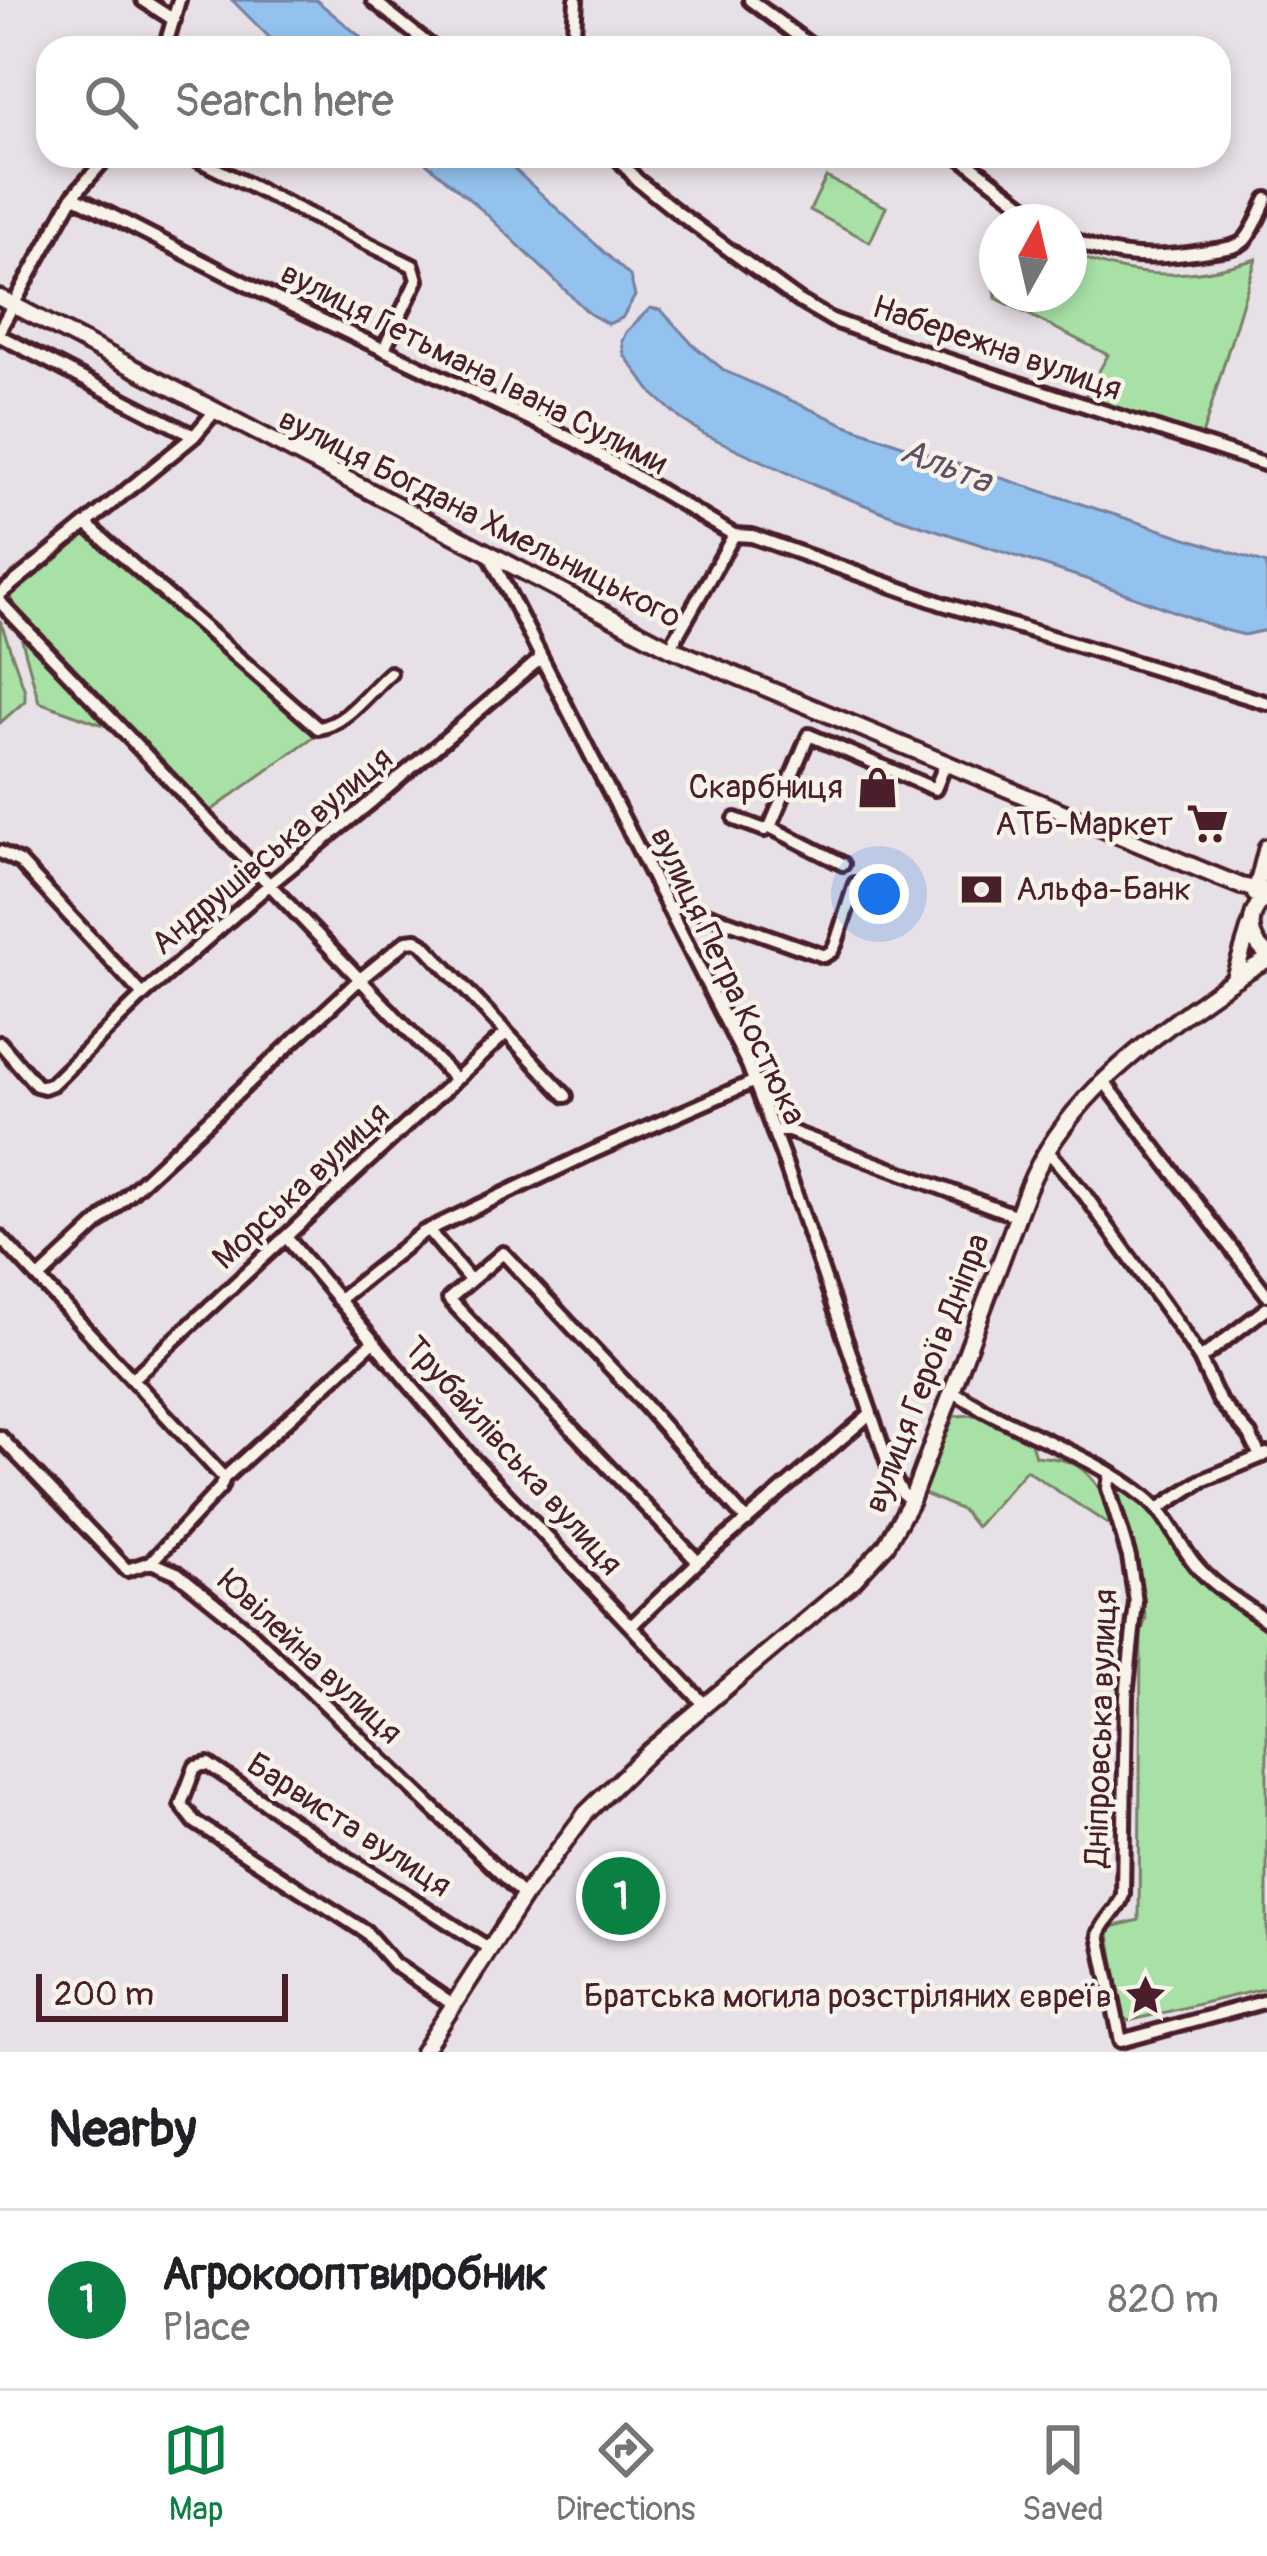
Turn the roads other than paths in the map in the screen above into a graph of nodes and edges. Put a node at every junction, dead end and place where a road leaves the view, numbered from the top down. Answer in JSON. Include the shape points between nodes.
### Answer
{"nodes":[{"id":1,"x":143,"y":0,"type":"edge"},
{"id":2,"x":178,"y":0,"type":"edge"},
{"id":3,"x":373,"y":0,"type":"edge"},
{"id":4,"x":575,"y":0,"type":"edge"},
{"id":5,"x":750,"y":0,"type":"edge"},
{"id":6,"x":174,"y":20,"type":"junction"},
{"id":7,"x":169,"y":36,"type":"edge"},
{"id":8,"x":418,"y":36,"type":"edge"},
{"id":9,"x":574,"y":36,"type":"edge"},
{"id":10,"x":798,"y":36,"type":"edge"},
{"id":11,"x":97,"y":168,"type":"edge"},
{"id":12,"x":214,"y":168,"type":"edge"},
{"id":13,"x":627,"y":168,"type":"edge"},
{"id":14,"x":974,"y":168,"type":"edge"},
{"id":15,"x":73,"y":196,"type":"junction"},
{"id":16,"x":1267,"y":199,"type":"edge"},
{"id":17,"x":1022,"y":204,"type":"edge"},
{"id":18,"x":1087,"y":244,"type":"edge"},
{"id":19,"x":0,"y":298,"type":"edge"},
{"id":20,"x":14,"y":306,"type":"junction"},
{"id":21,"x":0,"y":333,"type":"edge"},
{"id":22,"x":384,"y":349,"type":"junction"},
{"id":23,"x":215,"y":411,"type":"junction"},
{"id":24,"x":194,"y":436,"type":"junction"},
{"id":25,"x":1267,"y":465,"type":"edge"},
{"id":26,"x":86,"y":524,"type":"junction"},
{"id":27,"x":734,"y":535,"type":"junction"},
{"id":28,"x":489,"y":554,"type":"junction"},
{"id":29,"x":0,"y":598,"type":"edge"},
{"id":30,"x":670,"y":648,"type":"junction"},
{"id":31,"x":541,"y":658,"type":"junction"},
{"id":32,"x":390,"y":673,"type":"dead end"},
{"id":33,"x":1267,"y":704,"type":"edge"},
{"id":34,"x":945,"y":765,"type":"junction"},
{"id":35,"x":735,"y":819,"type":"dead end"},
{"id":36,"x":770,"y":827,"type":"junction"},
{"id":37,"x":1267,"y":847,"type":"edge"},
{"id":38,"x":0,"y":852,"type":"edge"},
{"id":39,"x":843,"y":864,"type":"dead end"},
{"id":40,"x":1233,"y":883,"type":"junction"},
{"id":41,"x":270,"y":884,"type":"junction"},
{"id":42,"x":855,"y":884,"type":"dead end"},
{"id":43,"x":1264,"y":885,"type":"edge"},
{"id":44,"x":668,"y":908,"type":"junction"},
{"id":45,"x":1252,"y":921,"type":"junction"},
{"id":46,"x":1267,"y":957,"type":"edge"},
{"id":47,"x":1234,"y":978,"type":"junction"},
{"id":48,"x":359,"y":980,"type":"junction"},
{"id":49,"x":143,"y":995,"type":"junction"},
{"id":50,"x":506,"y":1033,"type":"junction"},
{"id":51,"x":0,"y":1043,"type":"edge"},
{"id":52,"x":455,"y":1079,"type":"junction"},
{"id":53,"x":1103,"y":1080,"type":"junction"},
{"id":54,"x":755,"y":1081,"type":"junction"},
{"id":55,"x":566,"y":1096,"type":"dead end"},
{"id":56,"x":773,"y":1131,"type":"junction"},
{"id":57,"x":1047,"y":1150,"type":"junction"},
{"id":58,"x":1017,"y":1216,"type":"junction"},
{"id":59,"x":428,"y":1230,"type":"junction"},
{"id":60,"x":0,"y":1237,"type":"edge"},
{"id":61,"x":286,"y":1237,"type":"junction"},
{"id":62,"x":38,"y":1278,"type":"junction"},
{"id":63,"x":470,"y":1280,"type":"junction"},
{"id":64,"x":1267,"y":1294,"type":"edge"},
{"id":65,"x":338,"y":1300,"type":"junction"},
{"id":66,"x":1267,"y":1308,"type":"edge"},
{"id":67,"x":374,"y":1341,"type":"junction"},
{"id":68,"x":1200,"y":1360,"type":"junction"},
{"id":69,"x":132,"y":1379,"type":"junction"},
{"id":70,"x":951,"y":1390,"type":"junction"},
{"id":71,"x":870,"y":1414,"type":"junction"},
{"id":72,"x":0,"y":1437,"type":"edge"},
{"id":73,"x":1263,"y":1455,"type":"edge"},
{"id":74,"x":1110,"y":1475,"type":"junction"},
{"id":75,"x":224,"y":1478,"type":"junction"},
{"id":76,"x":910,"y":1502,"type":"junction"},
{"id":77,"x":1158,"y":1509,"type":"junction"},
{"id":78,"x":747,"y":1520,"type":"junction"},
{"id":79,"x":151,"y":1562,"type":"junction"},
{"id":80,"x":698,"y":1562,"type":"junction"},
{"id":81,"x":1267,"y":1621,"type":"edge"},
{"id":82,"x":631,"y":1626,"type":"junction"},
{"id":83,"x":705,"y":1706,"type":"junction"},
{"id":84,"x":524,"y":1896,"type":"junction"},
{"id":85,"x":490,"y":1949,"type":"junction"},
{"id":86,"x":1267,"y":2001,"type":"edge"},
{"id":87,"x":454,"y":2005,"type":"junction"},
{"id":88,"x":1128,"y":2046,"type":"edge"},
{"id":89,"x":424,"y":2052,"type":"edge"}],
"edges":[{"from":1,"to":6,"type":"street"},
{"from":2,"to":6,"type":"street"},
{"from":3,"to":8,"type":"street"},
{"from":4,"to":9,"type":"street"},
{"from":5,"to":10,"type":"street"},
{"from":6,"to":7,"type":"street"},
{"from":11,"to":15,"type":"street"},
{"from":12,"to":22,"type":"street","via":[[412,266],[417,280]]},
{"from":13,"to":25,"type":"street","name":"Набережна вулиця","via":[[713,240],[832,320]]},
{"from":14,"to":17,"type":"street"},
{"from":15,"to":20,"type":"street"},
{"from":15,"to":22,"type":"street","name":"вулиця Гетьмана Івана Сулими"},
{"from":16,"to":18,"type":"street","via":[[1241,243],[1170,257]]},
{"from":19,"to":20,"type":"main road","name":"вулиця Богдана Хмельницького"},
{"from":20,"to":21,"type":"street"},
{"from":20,"to":23,"type":"main road","name":"вулиця Богдана Хмельницького"},
{"from":21,"to":24,"type":"street"},
{"from":22,"to":27,"type":"street","name":"вулиця Гетьмана Івана Сулими","via":[[576,441]]},
{"from":23,"to":24,"type":"street"},
{"from":23,"to":28,"type":"main road","name":"вулиця Богдана Хмельницького"},
{"from":24,"to":26,"type":"street"},
{"from":26,"to":29,"type":"street"},
{"from":26,"to":32,"type":"street","via":[[318,728],[343,717]]},
{"from":27,"to":30,"type":"street"},
{"from":27,"to":33,"type":"street","name":"вулиця Гетьмана Івана Сулими"},
{"from":28,"to":30,"type":"main road","name":"вулиця Богдана Хмельницького"},
{"from":28,"to":31,"type":"street","name":"вулиця Петра Костюка"},
{"from":29,"to":41,"type":"street"},
{"from":30,"to":34,"type":"main road","name":"вулиця Богдана Хмельницького"},
{"from":31,"to":41,"type":"street","name":"Андрушівська вулиця"},
{"from":31,"to":44,"type":"street","name":"вулиця Петра Костюка"},
{"from":34,"to":36,"type":"street","via":[[935,790],[809,735]]},
{"from":34,"to":40,"type":"main road","name":"вулиця Богдана Хмельницького"},
{"from":35,"to":36,"type":"street"},
{"from":36,"to":39,"type":"street"},
{"from":37,"to":43,"type":"main road"},
{"from":38,"to":49,"type":"street","via":[[20,862]]},
{"from":40,"to":43,"type":"main road","via":[[1252,878]]},
{"from":40,"to":45,"type":"main road"},
{"from":41,"to":48,"type":"street"},
{"from":41,"to":49,"type":"street","name":"Андрушівська вулиця"},
{"from":42,"to":44,"type":"street","via":[[824,956],[684,906]]},
{"from":43,"to":45,"type":"main road"},
{"from":44,"to":54,"type":"street","name":"вулиця Петра Костюка"},
{"from":45,"to":46,"type":"main road"},
{"from":45,"to":47,"type":"main road"},
{"from":46,"to":47,"type":"main road","name":"вулиця Героїв Дніпра"},
{"from":47,"to":53,"type":"main road","name":"вулиця Героїв Дніпра"},
{"from":48,"to":50,"type":"street","via":[[412,940]]},
{"from":48,"to":52,"type":"street"},
{"from":48,"to":62,"type":"street"},
{"from":49,"to":51,"type":"street","name":"Андрушівська вулиця","via":[[52,1084],[32,1082]]},
{"from":50,"to":52,"type":"street","name":"Морська вулиця"},
{"from":50,"to":55,"type":"street"},
{"from":52,"to":61,"type":"street","name":"Морська вулиця"},
{"from":53,"to":57,"type":"main road","name":"вулиця Героїв Дніпра"},
{"from":53,"to":64,"type":"street"},
{"from":54,"to":56,"type":"street","name":"вулиця Петра Костюка"},
{"from":54,"to":59,"type":"street"},
{"from":56,"to":58,"type":"street"},
{"from":56,"to":71,"type":"street","name":"вулиця Петра Костюка"},
{"from":57,"to":58,"type":"main road","name":"вулиця Героїв Дніпра"},
{"from":57,"to":68,"type":"street"},
{"from":58,"to":70,"type":"main road","name":"вулиця Героїв Дніпра"},
{"from":59,"to":63,"type":"street"},
{"from":59,"to":65,"type":"street"},
{"from":60,"to":62,"type":"street"},
{"from":61,"to":65,"type":"street","name":"Трубайлівська вулиця"},
{"from":61,"to":69,"type":"street","name":"Морська вулиця"},
{"from":62,"to":69,"type":"street"},
{"from":63,"to":78,"type":"street","via":[[502,1253]]},
{"from":63,"to":80,"type":"street","via":[[448,1299]]},
{"from":65,"to":67,"type":"street","name":"Трубайлівська вулиця"},
{"from":66,"to":68,"type":"street"},
{"from":67,"to":75,"type":"street"},
{"from":67,"to":82,"type":"street","name":"Трубайлівська вулиця"},
{"from":68,"to":73,"type":"street","via":[[1219,1400]]},
{"from":69,"to":75,"type":"street"},
{"from":70,"to":74,"type":"street"},
{"from":70,"to":76,"type":"main road","name":"вулиця Героїв Дніпра"},
{"from":71,"to":76,"type":"street","name":"вулиця Петра Костюка"},
{"from":71,"to":78,"type":"street"},
{"from":72,"to":79,"type":"street","name":"Ювілейна вулиця","via":[[127,1570]]},
{"from":73,"to":77,"type":"street"},
{"from":74,"to":77,"type":"street"},
{"from":74,"to":88,"type":"street","name":"Дніпровська вулиця","via":[[1136,1602],[1123,1894],[1099,1935]]},
{"from":75,"to":79,"type":"street"},
{"from":76,"to":83,"type":"main road","name":"вулиця Героїв Дніпра","via":[[854,1580]]},
{"from":77,"to":81,"type":"street","via":[[1195,1564]]},
{"from":78,"to":80,"type":"street"},
{"from":79,"to":84,"type":"street","name":"Ювілейна вулиця","via":[[248,1630]]},
{"from":80,"to":82,"type":"street"},
{"from":82,"to":83,"type":"street","name":"Трубайлівська вулиця"},
{"from":83,"to":84,"type":"main road","name":"вулиця Героїв Дніпра","via":[[586,1813]]},
{"from":84,"to":85,"type":"main road","name":"вулиця Героїв Дніпра"},
{"from":85,"to":87,"type":"main road","name":"вулиця Героїв Дніпра"},
{"from":85,"to":87,"type":"street","name":"Барвиста вулиця","via":[[208,1764],[195,1767],[181,1804],[195,1822],[366,1932],[394,1964]]},
{"from":86,"to":88,"type":"street","name":"Дніпровська вулиця"},
{"from":87,"to":89,"type":"main road","name":"вулиця Героїв Дніпра"}]}
